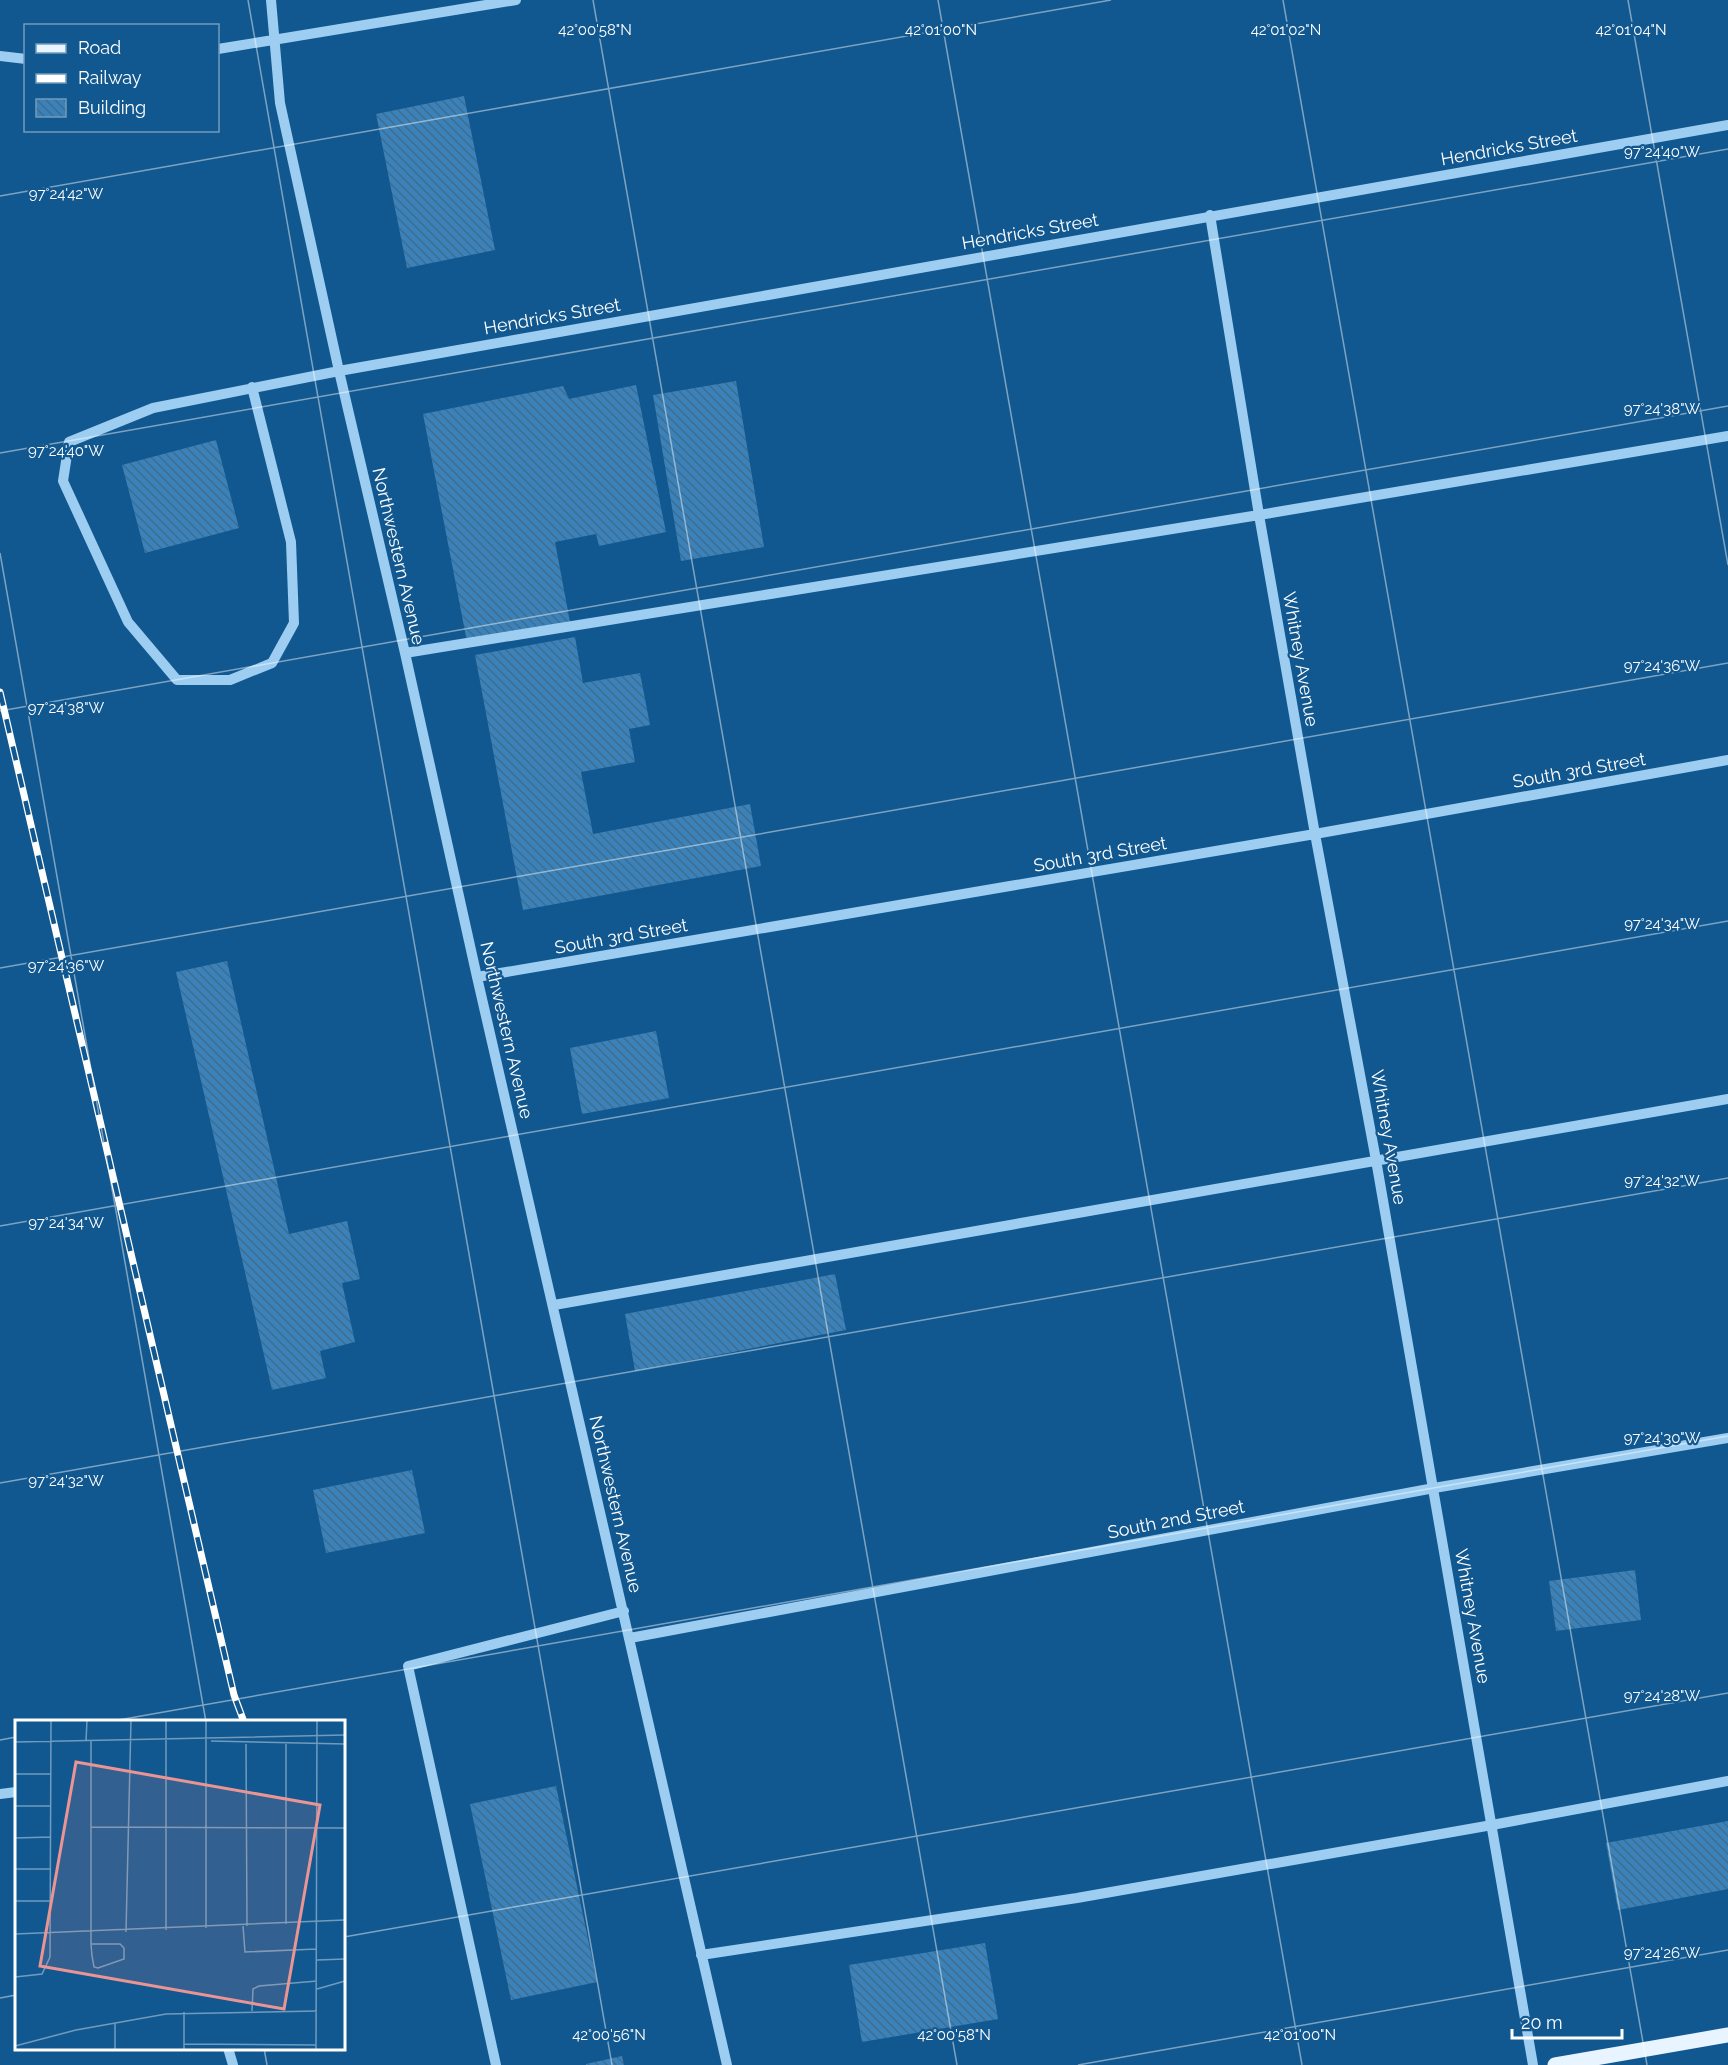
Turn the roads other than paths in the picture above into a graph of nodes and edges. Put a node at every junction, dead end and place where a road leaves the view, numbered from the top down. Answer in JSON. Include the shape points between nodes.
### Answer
{"nodes":[{"id":1,"x":271,"y":0,"type":"edge"},
{"id":2,"x":516,"y":0,"type":"edge"},
{"id":3,"x":275,"y":41,"type":"junction"},
{"id":4,"x":219,"y":49,"type":"edge"},
{"id":5,"x":0,"y":56,"type":"edge"},
{"id":6,"x":24,"y":59,"type":"edge"},
{"id":7,"x":1728,"y":125,"type":"edge"},
{"id":8,"x":1210,"y":215,"type":"junction"},
{"id":9,"x":339,"y":370,"type":"junction"},
{"id":10,"x":252,"y":387,"type":"junction"},
{"id":11,"x":1728,"y":436,"type":"edge"},
{"id":12,"x":1259,"y":515,"type":"junction"},
{"id":13,"x":405,"y":652,"type":"junction"},
{"id":14,"x":1728,"y":760,"type":"edge"},
{"id":15,"x":1315,"y":834,"type":"junction"},
{"id":16,"x":477,"y":977,"type":"junction"},
{"id":17,"x":1728,"y":1099,"type":"edge"},
{"id":18,"x":1376,"y":1160,"type":"junction"},
{"id":19,"x":554,"y":1305,"type":"junction"},
{"id":20,"x":1728,"y":1438,"type":"edge"},
{"id":21,"x":1434,"y":1488,"type":"junction"},
{"id":22,"x":624,"y":1611,"type":"junction"},
{"id":23,"x":630,"y":1638,"type":"junction"},
{"id":24,"x":1728,"y":1781,"type":"edge"},
{"id":25,"x":15,"y":1792,"type":"edge"},
{"id":26,"x":0,"y":1794,"type":"edge"},
{"id":27,"x":1492,"y":1825,"type":"junction"},
{"id":28,"x":701,"y":1955,"type":"junction"},
{"id":29,"x":1728,"y":2035,"type":"edge"},
{"id":30,"x":228,"y":2050,"type":"edge"},
{"id":31,"x":233,"y":2065,"type":"edge"},
{"id":32,"x":496,"y":2065,"type":"edge"},
{"id":33,"x":727,"y":2065,"type":"edge"},
{"id":34,"x":1533,"y":2065,"type":"edge"},
{"id":35,"x":1555,"y":2065,"type":"edge"}],
"edges":[{"from":1,"to":3,"type":"street","name":"Northwestern Avenue"},
{"from":2,"to":3,"type":"street"},
{"from":3,"to":4,"type":"street"},
{"from":3,"to":9,"type":"street","name":"Northwestern Avenue","via":[[280,103]]},
{"from":5,"to":6,"type":"street"},
{"from":7,"to":8,"type":"street","name":"Hendricks Street"},
{"from":8,"to":9,"type":"street","name":"Hendricks Street"},
{"from":8,"to":12,"type":"street","name":"Whitney Avenue"},
{"from":9,"to":10,"type":"street","name":"Hendricks Street"},
{"from":9,"to":13,"type":"street","name":"Northwestern Avenue"},
{"from":10,"to":10,"type":"street","name":"Hendricks Street","via":[[153,408],[69,442],[63,481],[128,622],[177,680],[230,680],[272,663],[294,622],[291,542]]},
{"from":11,"to":12,"type":"street"},
{"from":12,"to":13,"type":"street"},
{"from":12,"to":15,"type":"street","name":"Whitney Avenue"},
{"from":13,"to":16,"type":"street","name":"Northwestern Avenue"},
{"from":14,"to":15,"type":"street","name":"South 3rd Street"},
{"from":15,"to":16,"type":"street","name":"South 3rd Street"},
{"from":15,"to":18,"type":"street","name":"Whitney Avenue"},
{"from":16,"to":19,"type":"street","name":"Northwestern Avenue"},
{"from":17,"to":18,"type":"street"},
{"from":18,"to":19,"type":"street"},
{"from":18,"to":21,"type":"street","name":"Whitney Avenue"},
{"from":19,"to":22,"type":"street","name":"Northwestern Avenue"},
{"from":20,"to":21,"type":"street","name":"South 2nd Street"},
{"from":21,"to":23,"type":"street","name":"South 2nd Street"},
{"from":21,"to":27,"type":"street","name":"Whitney Avenue"},
{"from":22,"to":23,"type":"street","name":"Northwestern Avenue"},
{"from":22,"to":32,"type":"street","via":[[408,1666]]},
{"from":23,"to":28,"type":"street","name":"Northwestern Avenue"},
{"from":24,"to":27,"type":"street"},
{"from":25,"to":26,"type":"street"},
{"from":27,"to":28,"type":"street","via":[[1077,1898]]},
{"from":27,"to":34,"type":"street","name":"Whitney Avenue"},
{"from":28,"to":33,"type":"street","name":"Northwestern Avenue"},
{"from":29,"to":35,"type":"main road"},
{"from":30,"to":31,"type":"street"}]}
